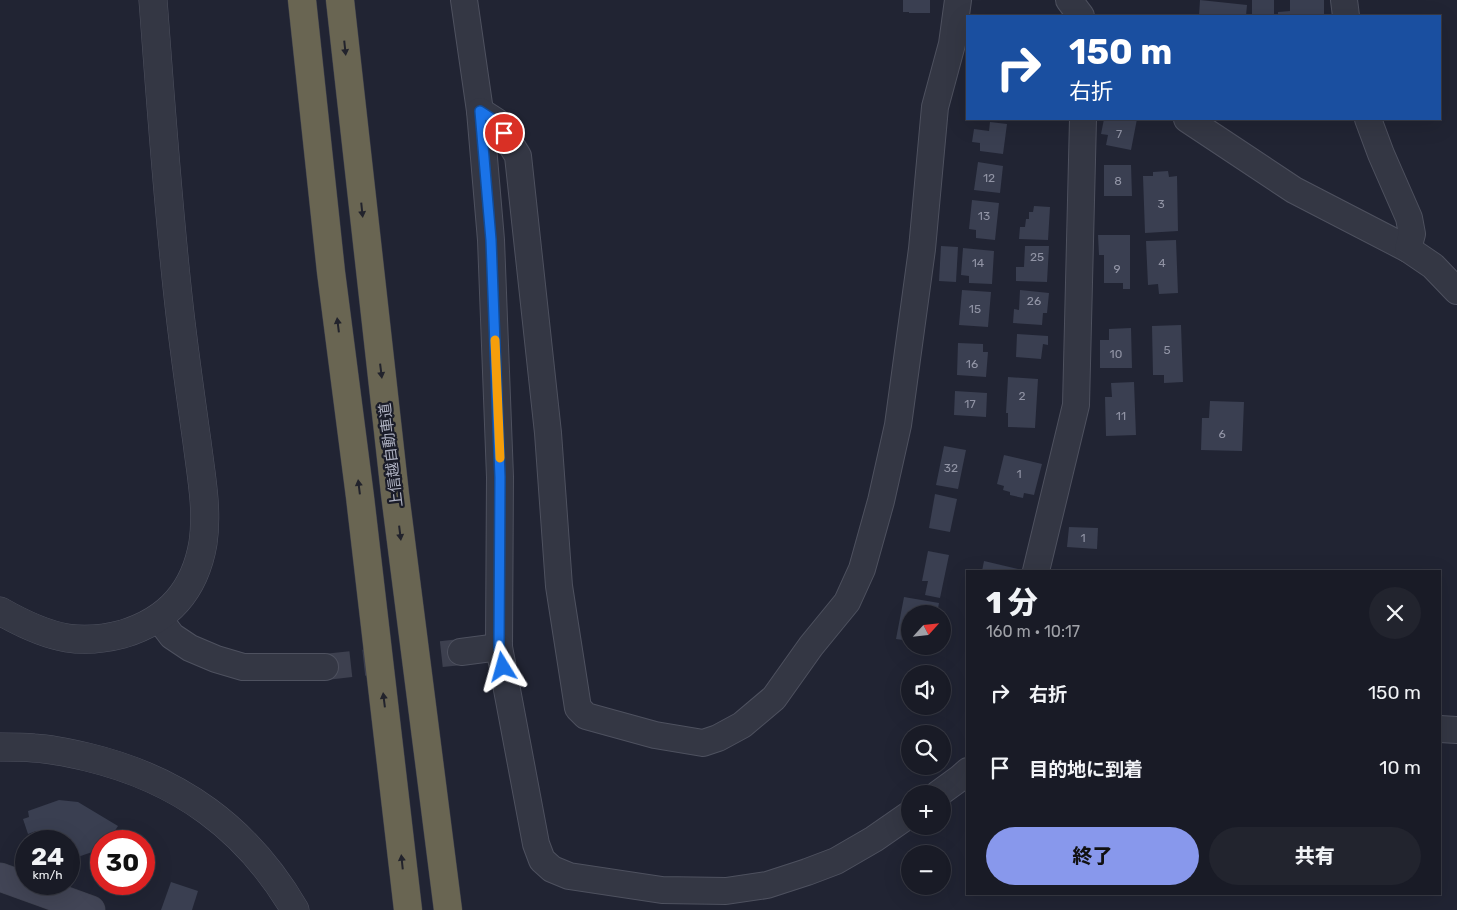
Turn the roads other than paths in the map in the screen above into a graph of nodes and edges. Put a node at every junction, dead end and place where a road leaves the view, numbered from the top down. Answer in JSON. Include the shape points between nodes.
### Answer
{"nodes":[{"id":1,"x":153,"y":0,"type":"edge"},
{"id":2,"x":302,"y":0,"type":"edge"},
{"id":3,"x":340,"y":0,"type":"edge"},
{"id":4,"x":464,"y":0,"type":"edge"},
{"id":5,"x":958,"y":0,"type":"edge"},
{"id":6,"x":1068,"y":0,"type":"edge"},
{"id":7,"x":1344,"y":0,"type":"edge"},
{"id":8,"x":1080,"y":15,"type":"edge"},
{"id":9,"x":1346,"y":15,"type":"edge"},
{"id":10,"x":480,"y":111,"type":"junction"},
{"id":11,"x":1083,"y":120,"type":"edge"},
{"id":12,"x":1189,"y":120,"type":"edge"},
{"id":13,"x":1368,"y":120,"type":"edge"},
{"id":14,"x":1408,"y":249,"type":"junction"},
{"id":15,"x":1457,"y":291,"type":"edge"},
{"id":16,"x":1036,"y":570,"type":"edge"},
{"id":17,"x":0,"y":611,"type":"edge"},
{"id":18,"x":159,"y":619,"type":"junction"},
{"id":19,"x":499,"y":647,"type":"junction"},
{"id":20,"x":461,"y":652,"type":"tunnel mouth"},
{"id":21,"x":326,"y":667,"type":"tunnel mouth"},
{"id":22,"x":1441,"y":729,"type":"edge"},
{"id":23,"x":1457,"y":730,"type":"edge"},
{"id":24,"x":0,"y":747,"type":"edge"},
{"id":25,"x":966,"y":773,"type":"edge"},
{"id":26,"x":950,"y":785,"type":"edge"},
{"id":27,"x":901,"y":820,"type":"edge"},
{"id":28,"x":0,"y":877,"type":"edge"},
{"id":29,"x":91,"y":910,"type":"edge"},
{"id":30,"x":295,"y":910,"type":"edge"},
{"id":31,"x":408,"y":910,"type":"edge"},
{"id":32,"x":448,"y":910,"type":"edge"}],
"edges":[{"from":1,"to":18,"type":"street","via":[[178,295],[205,516],[196,568],[186,589]]},
{"from":31,"to":2,"type":"highway","one_way":true,"via":[[330,262]]},
{"from":3,"to":32,"type":"highway","name":"上信越自動車道","one_way":true,"via":[[393,474]]},
{"from":4,"to":10,"type":"street"},
{"from":5,"to":10,"type":"street","via":[[952,44],[935,107],[922,249],[898,425],[862,569],[847,602],[774,698],[742,725],[702,743],[655,735],[586,716],[578,708],[558,586],[548,433],[518,156],[497,122]]},
{"from":6,"to":8,"type":"street"},
{"from":7,"to":9,"type":"street"},
{"from":10,"to":19,"type":"street","via":[[491,240],[500,477]]},
{"from":11,"to":16,"type":"street","via":[[1076,404]]},
{"from":12,"to":14,"type":"street","via":[[1294,190]]},
{"from":13,"to":14,"type":"street","via":[[1409,218],[1412,234]]},
{"from":14,"to":15,"type":"street","via":[[1434,266]]},
{"from":17,"to":18,"type":"street","via":[[40,631],[89,640],[127,633]]},
{"from":18,"to":21,"type":"street","via":[[172,636],[190,648],[243,667]]},
{"from":19,"to":20,"type":"street"},
{"from":19,"to":27,"type":"street","via":[[536,844],[542,860],[552,869],[569,876],[662,890],[726,891],[775,882],[836,861]]},
{"from":22,"to":23,"type":"street"},
{"from":24,"to":30,"type":"street","via":[[35,748],[79,755],[105,761],[170,786],[221,821],[246,844],[271,873]]},
{"from":25,"to":26,"type":"street"},
{"from":28,"to":29,"type":"main road"}]}
